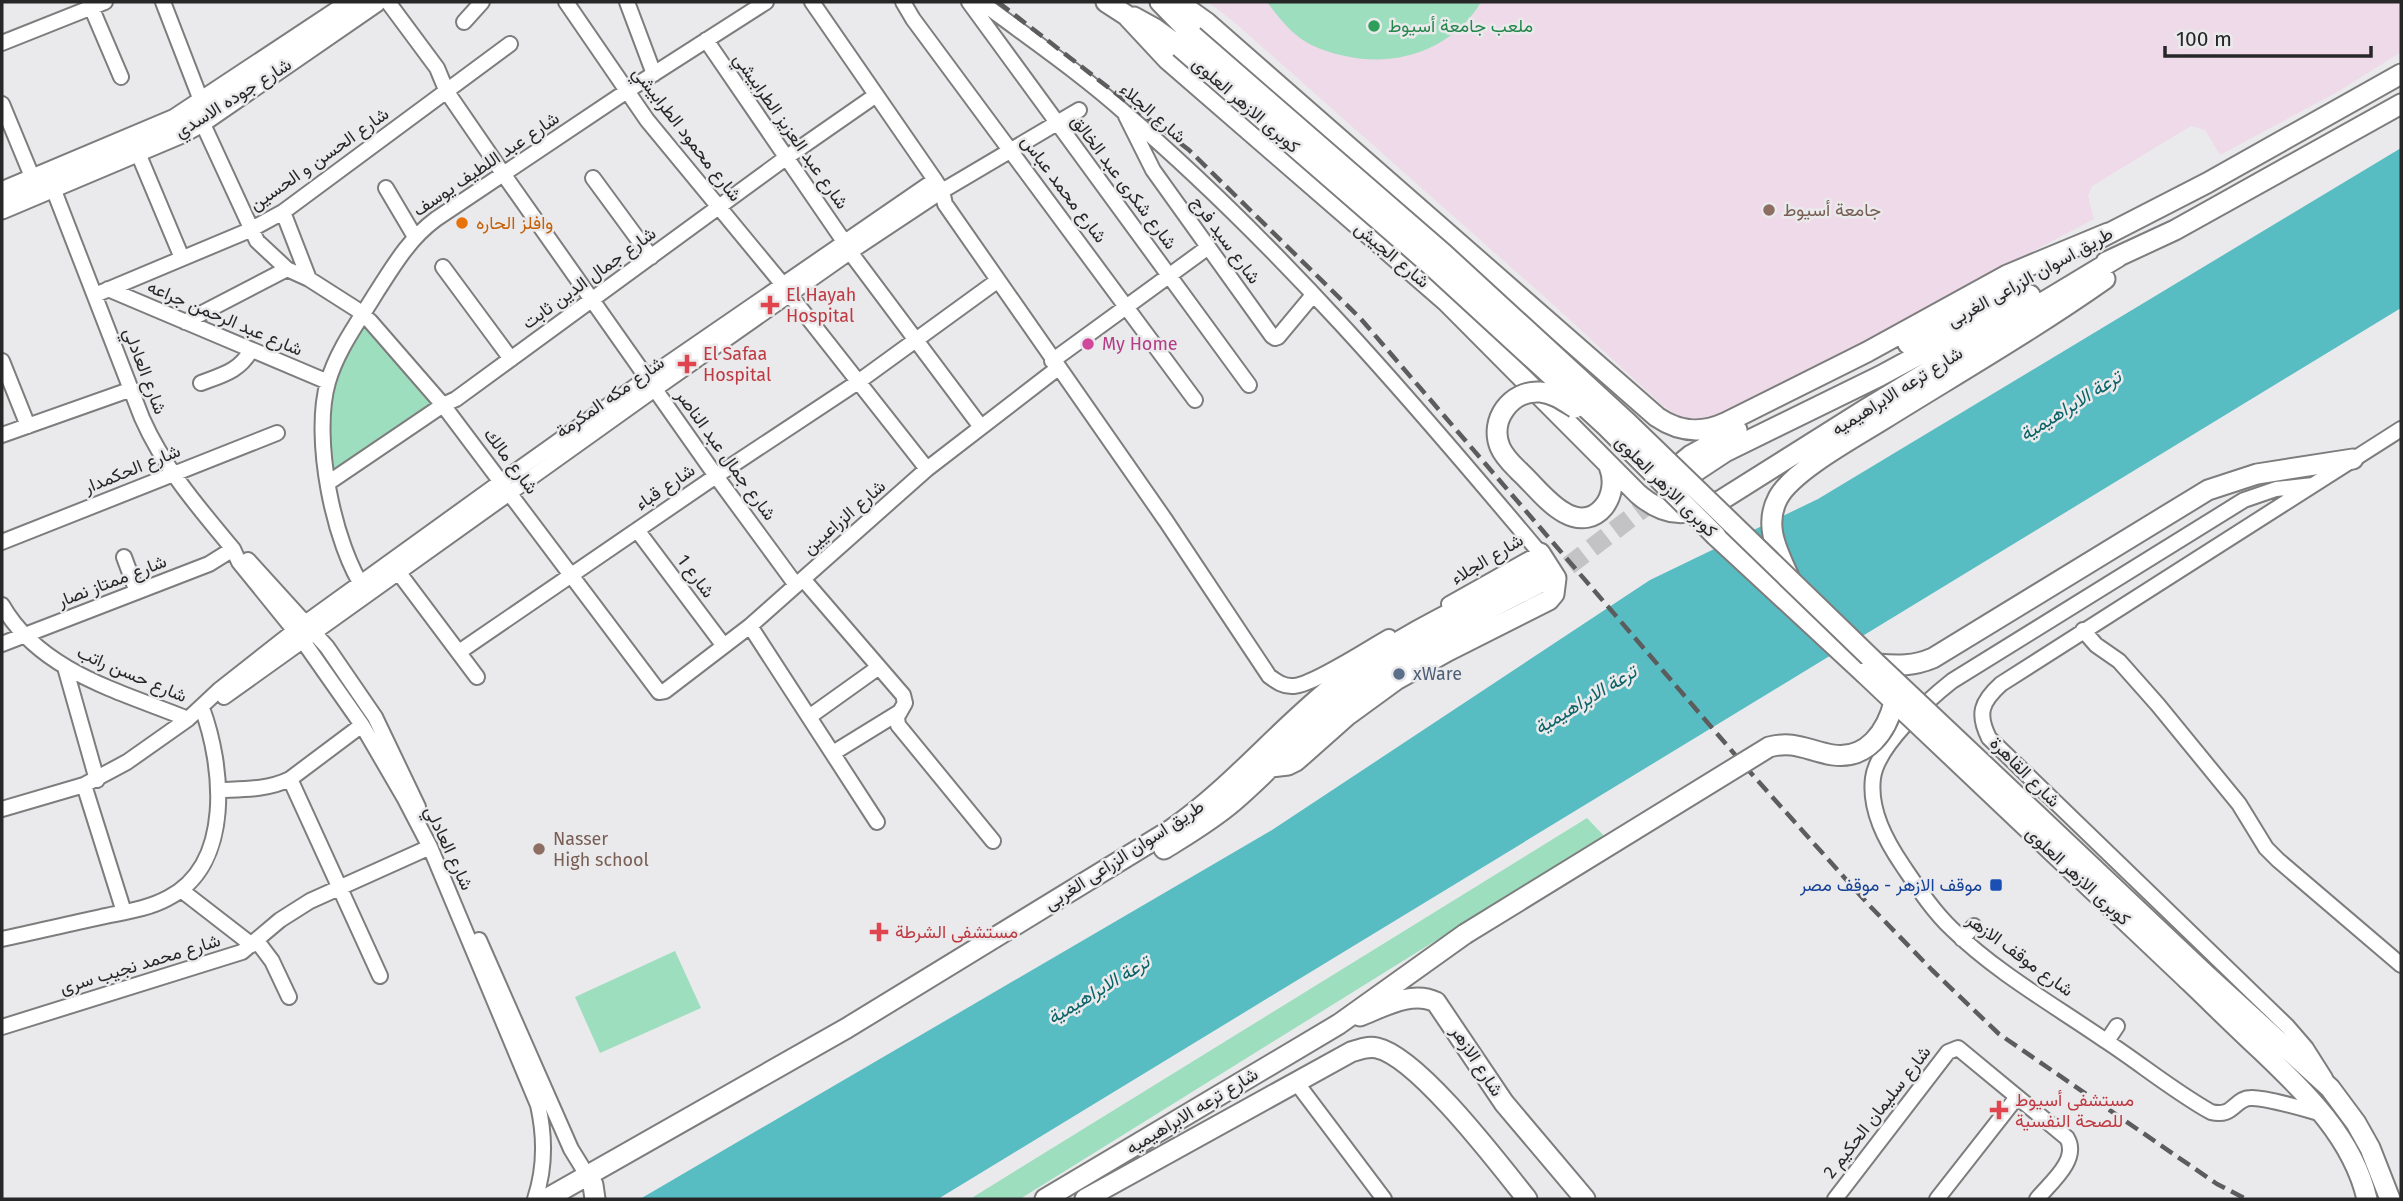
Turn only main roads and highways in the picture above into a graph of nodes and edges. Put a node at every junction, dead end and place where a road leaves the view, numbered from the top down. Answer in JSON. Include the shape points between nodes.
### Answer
{"nodes":[{"id":1,"x":352,"y":2,"type":"edge"},
{"id":2,"x":376,"y":2,"type":"edge"},
{"id":3,"x":1106,"y":2,"type":"edge"},
{"id":4,"x":1160,"y":2,"type":"edge"},
{"id":5,"x":1178,"y":2,"type":"edge"},
{"id":6,"x":1126,"y":15,"type":"junction"},
{"id":7,"x":1186,"y":41,"type":"junction"},
{"id":8,"x":2401,"y":74,"type":"edge"},
{"id":9,"x":2401,"y":104,"type":"edge"},
{"id":10,"x":202,"y":112,"type":"junction"},
{"id":11,"x":2,"y":192,"type":"edge"},
{"id":12,"x":2,"y":209,"type":"edge"},
{"id":13,"x":2175,"y":230,"type":"junction"},
{"id":14,"x":2108,"y":233,"type":"junction"},
{"id":15,"x":2118,"y":257,"type":"junction"},
{"id":16,"x":1640,"y":402,"type":"junction"},
{"id":17,"x":1607,"y":427,"type":"junction"},
{"id":18,"x":1591,"y":446,"type":"junction"},
{"id":19,"x":2353,"y":459,"type":"road end"},
{"id":20,"x":1609,"y":465,"type":"junction"},
{"id":21,"x":1672,"y":513,"type":"joint"},
{"id":22,"x":1540,"y":568,"type":"junction"},
{"id":23,"x":1790,"y":580,"type":"junction"},
{"id":24,"x":1878,"y":664,"type":"junction"},
{"id":25,"x":1894,"y":702,"type":"junction"},
{"id":26,"x":1269,"y":767,"type":"junction"},
{"id":27,"x":2195,"y":976,"type":"junction"},
{"id":28,"x":1339,"y":1024,"type":"junction"},
{"id":29,"x":696,"y":1120,"type":"junction"},
{"id":30,"x":592,"y":1186,"type":"edge"},
{"id":31,"x":546,"y":1199,"type":"edge"},
{"id":32,"x":569,"y":1199,"type":"edge"},
{"id":33,"x":1045,"y":1199,"type":"edge"},
{"id":34,"x":1085,"y":1199,"type":"edge"},
{"id":35,"x":1527,"y":1199,"type":"edge"},
{"id":36,"x":1585,"y":1199,"type":"edge"},
{"id":37,"x":2367,"y":1199,"type":"edge"},
{"id":38,"x":2390,"y":1199,"type":"edge"}],
"edges":[{"from":1,"to":10,"type":"main road","name":"شارع جوده الاسدي"},
{"from":2,"to":10,"type":"main road","name":"شارع جوده الاسدي"},
{"from":3,"to":6,"type":"main road","name":"شارع الجيش"},
{"from":4,"to":7,"type":"main road","name":"كوبرى الازهر العلوى"},
{"from":5,"to":16,"type":"main road"},
{"from":6,"to":7,"type":"main road","name":"كوبرى الازهر العلوى"},
{"from":6,"to":18,"type":"main road","name":"شارع الجيش","via":[[1167,59],[1446,301]]},
{"from":7,"to":17,"type":"main road","name":"كوبرى الازهر العلوى","bridge":true},
{"from":7,"to":23,"type":"main road","name":"كوبرى الازهر العلوى","bridge":true,"via":[[1444,254]]},
{"from":8,"to":14,"type":"main road","name":"طريق اسوان الزراعى الغربى"},
{"from":9,"to":13,"type":"main road","name":"طريق اسوان الزراعى الغربى"},
{"from":10,"to":11,"type":"main road","name":"شارع جوده الاسدي"},
{"from":10,"to":12,"type":"main road","name":"شارع جوده الاسدي","via":[[138,153]]},
{"from":13,"to":15,"type":"main road","name":"طريق اسوان الزراعى الغربى"},
{"from":13,"to":23,"type":"main road","via":[[1786,486],[1778,496],[1771,534]]},
{"from":14,"to":15,"type":"main road","name":"طريق اسوان الزراعى الغربى","via":[[1838,382],[1710,444],[1691,455],[1664,485],[2028,295]]},
{"from":14,"to":16,"type":"main road","via":[[2007,275],[1725,423],[1685,430],[1665,423]]},
{"from":15,"to":21,"type":"main road","name":"شارع ترعه الابراهيميه","via":[[1724,499],[1699,510]]},
{"from":16,"to":18,"type":"main road","via":[[1606,399],[1596,404],[1587,425]]},
{"from":17,"to":20,"type":"main road","bridge":true,"via":[[1549,393],[1539,392],[1520,396],[1505,408],[1497,436],[1504,454],[1563,512],[1583,517],[1602,509],[1614,488]]},
{"from":17,"to":25,"type":"main road","name":"كوبرى الازهر العلوى","bridge":true},
{"from":18,"to":20,"type":"main road","name":"شارع الجيش"},
{"from":19,"to":24,"type":"main road","via":[[2240,478],[2208,490],[1933,658],[1902,666]]},
{"from":20,"to":21,"type":"main road","name":"شارع الجيش","via":[[1648,503]]},
{"from":22,"to":26,"type":"main road","name":"طريق اسوان الزراعى الغربى","via":[[1391,664],[1337,705]]},
{"from":22,"to":26,"type":"main road","via":[[1556,578],[1549,600],[1422,665],[1348,715],[1296,761]]},
{"from":22,"to":29,"type":"main road","name":"طريق اسوان الزراعى الغربى","via":[[1357,668],[1172,829]]},
{"from":23,"to":24,"type":"main road","name":"كوبرى الازهر العلوى","bridge":true},
{"from":24,"to":27,"type":"main road","name":"كوبرى الازهر العلوى","bridge":true},
{"from":25,"to":27,"type":"main road","name":"كوبرى الازهر العلوى","bridge":true},
{"from":25,"to":28,"type":"main road","bridge":true,"via":[[1886,726],[1870,745],[1838,755],[1794,744],[1769,747],[1465,934]]},
{"from":26,"to":29,"type":"main road","name":"طريق اسوان الزراعى الغربى","via":[[1233,802],[1191,832]]},
{"from":27,"to":37,"type":"main road","via":[[2323,1114],[2352,1157]]},
{"from":27,"to":38,"type":"main road","name":"شارع القاهرة","via":[[2330,1088],[2370,1147]]},
{"from":28,"to":33,"type":"main road","name":"شارع ترعه الابراهيميه"},
{"from":28,"to":36,"type":"main road","name":"شارع الازهر","via":[[1415,997],[1436,1002],[1504,1103]]},
{"from":29,"to":30,"type":"main road","name":"طريق اسوان الزراعى الغربى"},
{"from":30,"to":31,"type":"main road","name":"طريق اسوان الزراعى الغربى"},
{"from":30,"to":32,"type":"main road","name":"طريق اسوان الزراعى الغربى"},
{"from":34,"to":35,"type":"main road","name":"شارع ترعه الابراهيميه","via":[[1365,1047],[1378,1048],[1409,1065],[1471,1130]]}]}
